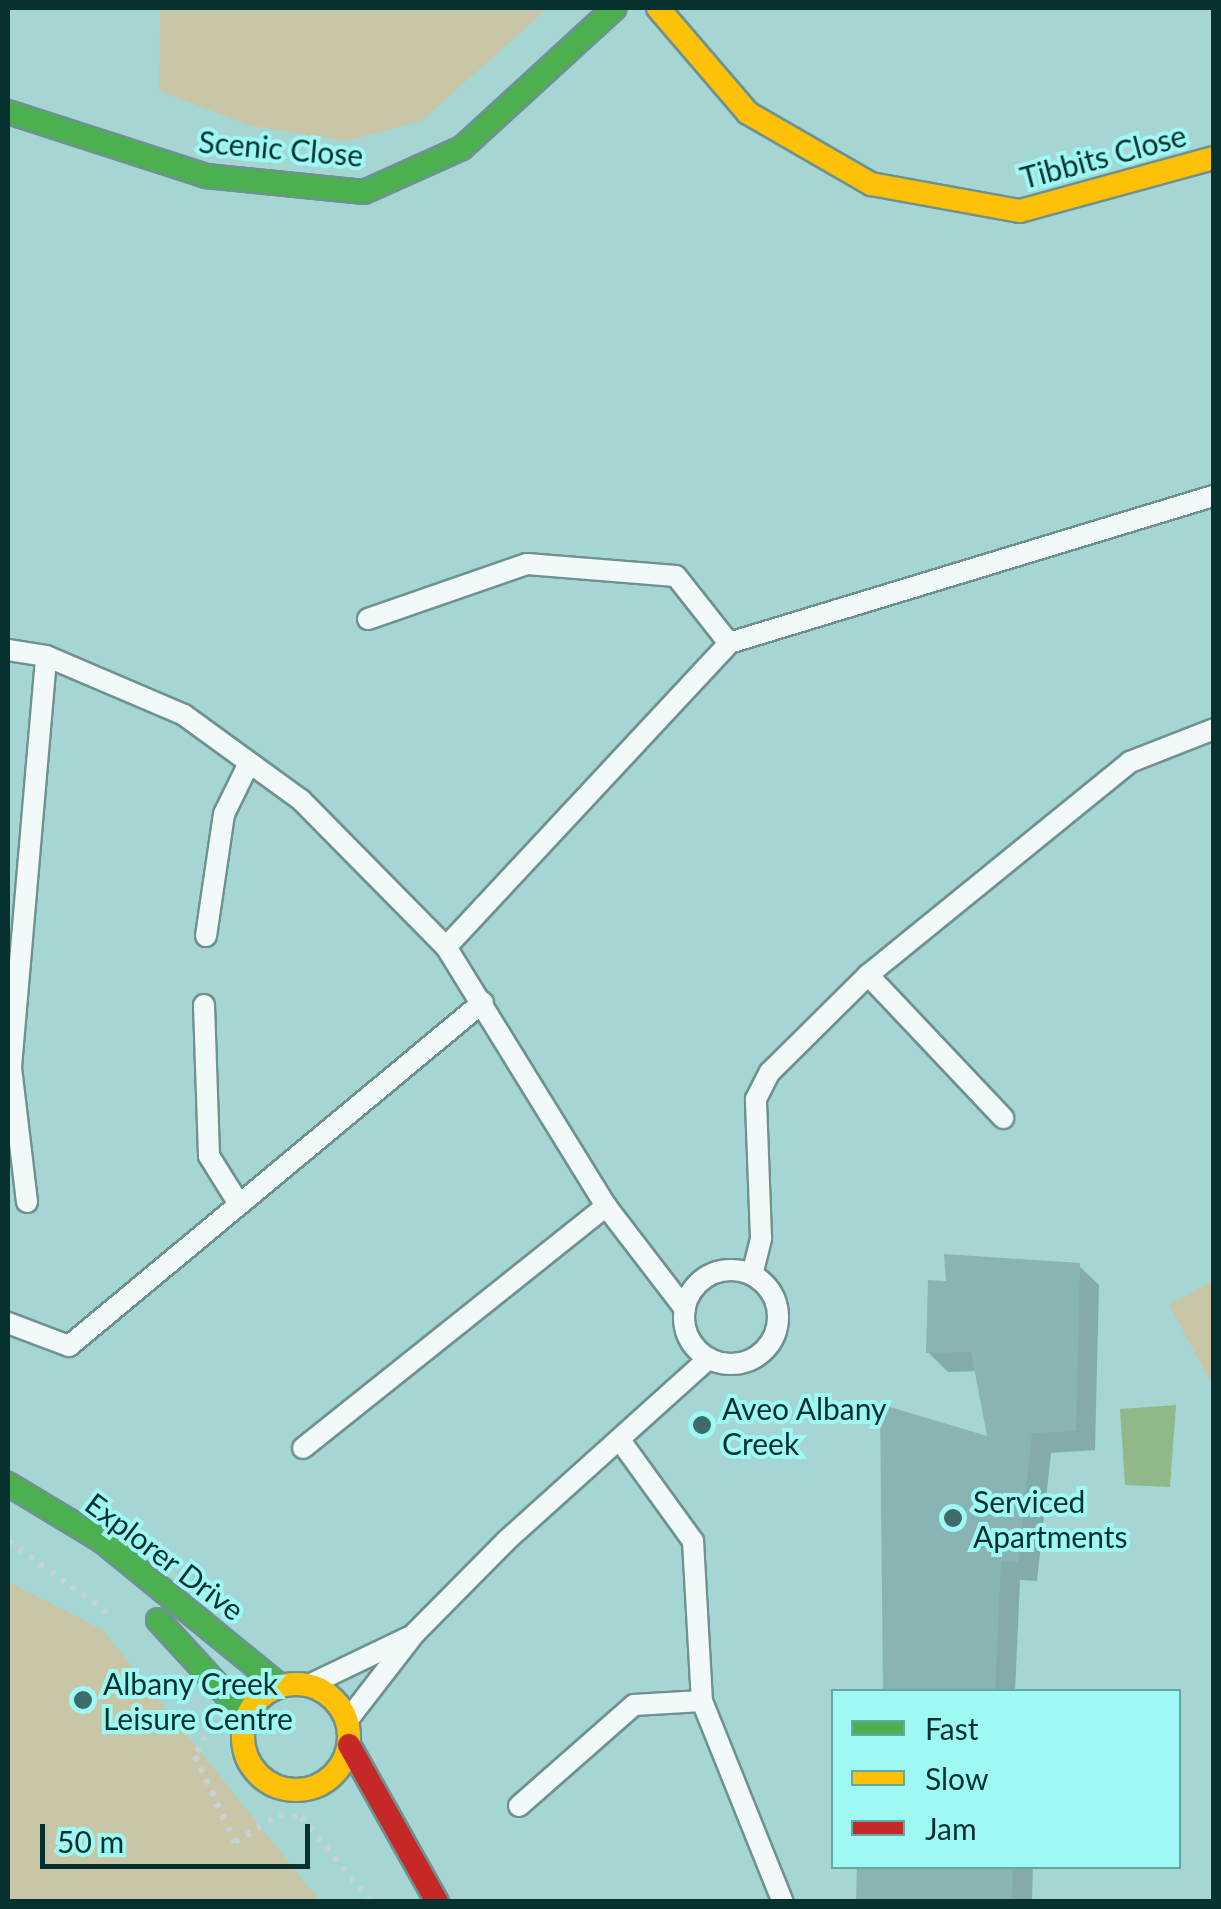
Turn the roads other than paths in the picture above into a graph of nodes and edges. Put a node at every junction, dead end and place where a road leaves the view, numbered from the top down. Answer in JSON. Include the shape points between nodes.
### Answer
{"nodes":[{"id":1,"x":615,"y":8,"type":"edge"},
{"id":2,"x":658,"y":8,"type":"edge"},
{"id":3,"x":8,"y":112,"type":"edge"},
{"id":4,"x":1214,"y":158,"type":"edge"},
{"id":5,"x":1212,"y":496,"type":"edge"},
{"id":6,"x":368,"y":619,"type":"dead end"},
{"id":7,"x":729,"y":643,"type":"junction"},
{"id":8,"x":8,"y":650,"type":"edge"},
{"id":9,"x":46,"y":656,"type":"junction"},
{"id":10,"x":1214,"y":729,"type":"edge"},
{"id":11,"x":249,"y":763,"type":"junction"},
{"id":12,"x":206,"y":936,"type":"dead end"},
{"id":13,"x":446,"y":948,"type":"junction"},
{"id":14,"x":868,"y":976,"type":"junction"},
{"id":15,"x":483,"y":1002,"type":"junction"},
{"id":16,"x":204,"y":1005,"type":"dead end"},
{"id":17,"x":1002,"y":1118,"type":"dead end"},
{"id":18,"x":27,"y":1202,"type":"dead end"},
{"id":19,"x":239,"y":1204,"type":"junction"},
{"id":20,"x":606,"y":1206,"type":"junction"},
{"id":21,"x":752,"y":1275,"type":"junction"},
{"id":22,"x":686,"y":1309,"type":"junction"},
{"id":23,"x":8,"y":1323,"type":"edge"},
{"id":24,"x":709,"y":1358,"type":"junction"},
{"id":25,"x":622,"y":1443,"type":"junction"},
{"id":26,"x":303,"y":1448,"type":"dead end"},
{"id":27,"x":8,"y":1484,"type":"edge"},
{"id":28,"x":38,"y":1534,"type":"dead end"},
{"id":29,"x":68,"y":1551,"type":"dead end"},
{"id":30,"x":98,"y":1573,"type":"dead end"},
{"id":31,"x":415,"y":1634,"type":"junction"},
{"id":32,"x":309,"y":1685,"type":"junction"},
{"id":33,"x":280,"y":1686,"type":"junction"},
{"id":34,"x":702,"y":1701,"type":"junction"},
{"id":35,"x":247,"y":1718,"type":"junction"},
{"id":36,"x":347,"y":1720,"type":"junction"},
{"id":37,"x":349,"y":1745,"type":"junction"},
{"id":38,"x":306,"y":1790,"type":"junction"},
{"id":39,"x":519,"y":1806,"type":"dead end"},
{"id":40,"x":336,"y":1814,"type":"dead end"},
{"id":41,"x":437,"y":1902,"type":"edge"},
{"id":42,"x":782,"y":1902,"type":"edge"}],
"edges":[{"from":1,"to":3,"type":"street","name":"Scenic Close","via":[[462,148],[364,192],[206,176]]},
{"from":2,"to":4,"type":"street","name":"Tibbits Close","via":[[748,113],[871,184],[1020,211]]},
{"from":5,"to":7,"type":"lane"},
{"from":6,"to":7,"type":"lane","via":[[527,564],[676,576]]},
{"from":7,"to":13,"type":"lane"},
{"from":8,"to":9,"type":"lane"},
{"from":9,"to":11,"type":"lane","via":[[184,716]]},
{"from":9,"to":18,"type":"lane","via":[[11,1068]]},
{"from":10,"to":14,"type":"lane","via":[[1130,762]]},
{"from":11,"to":12,"type":"lane","via":[[224,814]]},
{"from":11,"to":13,"type":"lane","via":[[301,800]]},
{"from":13,"to":15,"type":"lane"},
{"from":14,"to":17,"type":"lane"},
{"from":14,"to":21,"type":"lane","via":[[762,1083]]},
{"from":15,"to":19,"type":"lane"},
{"from":15,"to":20,"type":"lane"},
{"from":16,"to":19,"type":"lane","via":[[209,1156]]},
{"from":19,"to":23,"type":"lane","via":[[68,1346]]},
{"from":20,"to":22,"type":"lane"},
{"from":20,"to":26,"type":"lane"},
{"from":21,"to":22,"type":"lane","via":[[714,1274]]},
{"from":21,"to":24,"type":"lane","via":[[776,1302],[774,1336],[750,1360]]},
{"from":22,"to":24,"type":"lane","via":[[691,1341]]},
{"from":24,"to":25,"type":"lane"},
{"from":25,"to":31,"type":"lane"},
{"from":25,"to":34,"type":"lane","via":[[692,1540]]},
{"from":27,"to":33,"type":"street","name":"Explorer Drive","via":[[101,1540]]},
{"from":28,"to":29,"type":"street","name":"Explorer Drive"},
{"from":30,"to":35,"type":"street","name":"Explorer Drive","via":[[186,1645]]},
{"from":31,"to":32,"type":"lane"},
{"from":31,"to":36,"type":"lane"},
{"from":32,"to":33,"type":"street"},
{"from":32,"to":36,"type":"street"},
{"from":33,"to":35,"type":"street"},
{"from":34,"to":39,"type":"lane","via":[[634,1704]]},
{"from":34,"to":42,"type":"lane"},
{"from":35,"to":38,"type":"street","via":[[250,1765],[274,1786]]},
{"from":36,"to":37,"type":"street"},
{"from":37,"to":38,"type":"street","via":[[335,1774]]},
{"from":37,"to":41,"type":"street"},
{"from":38,"to":40,"type":"street"}]}
